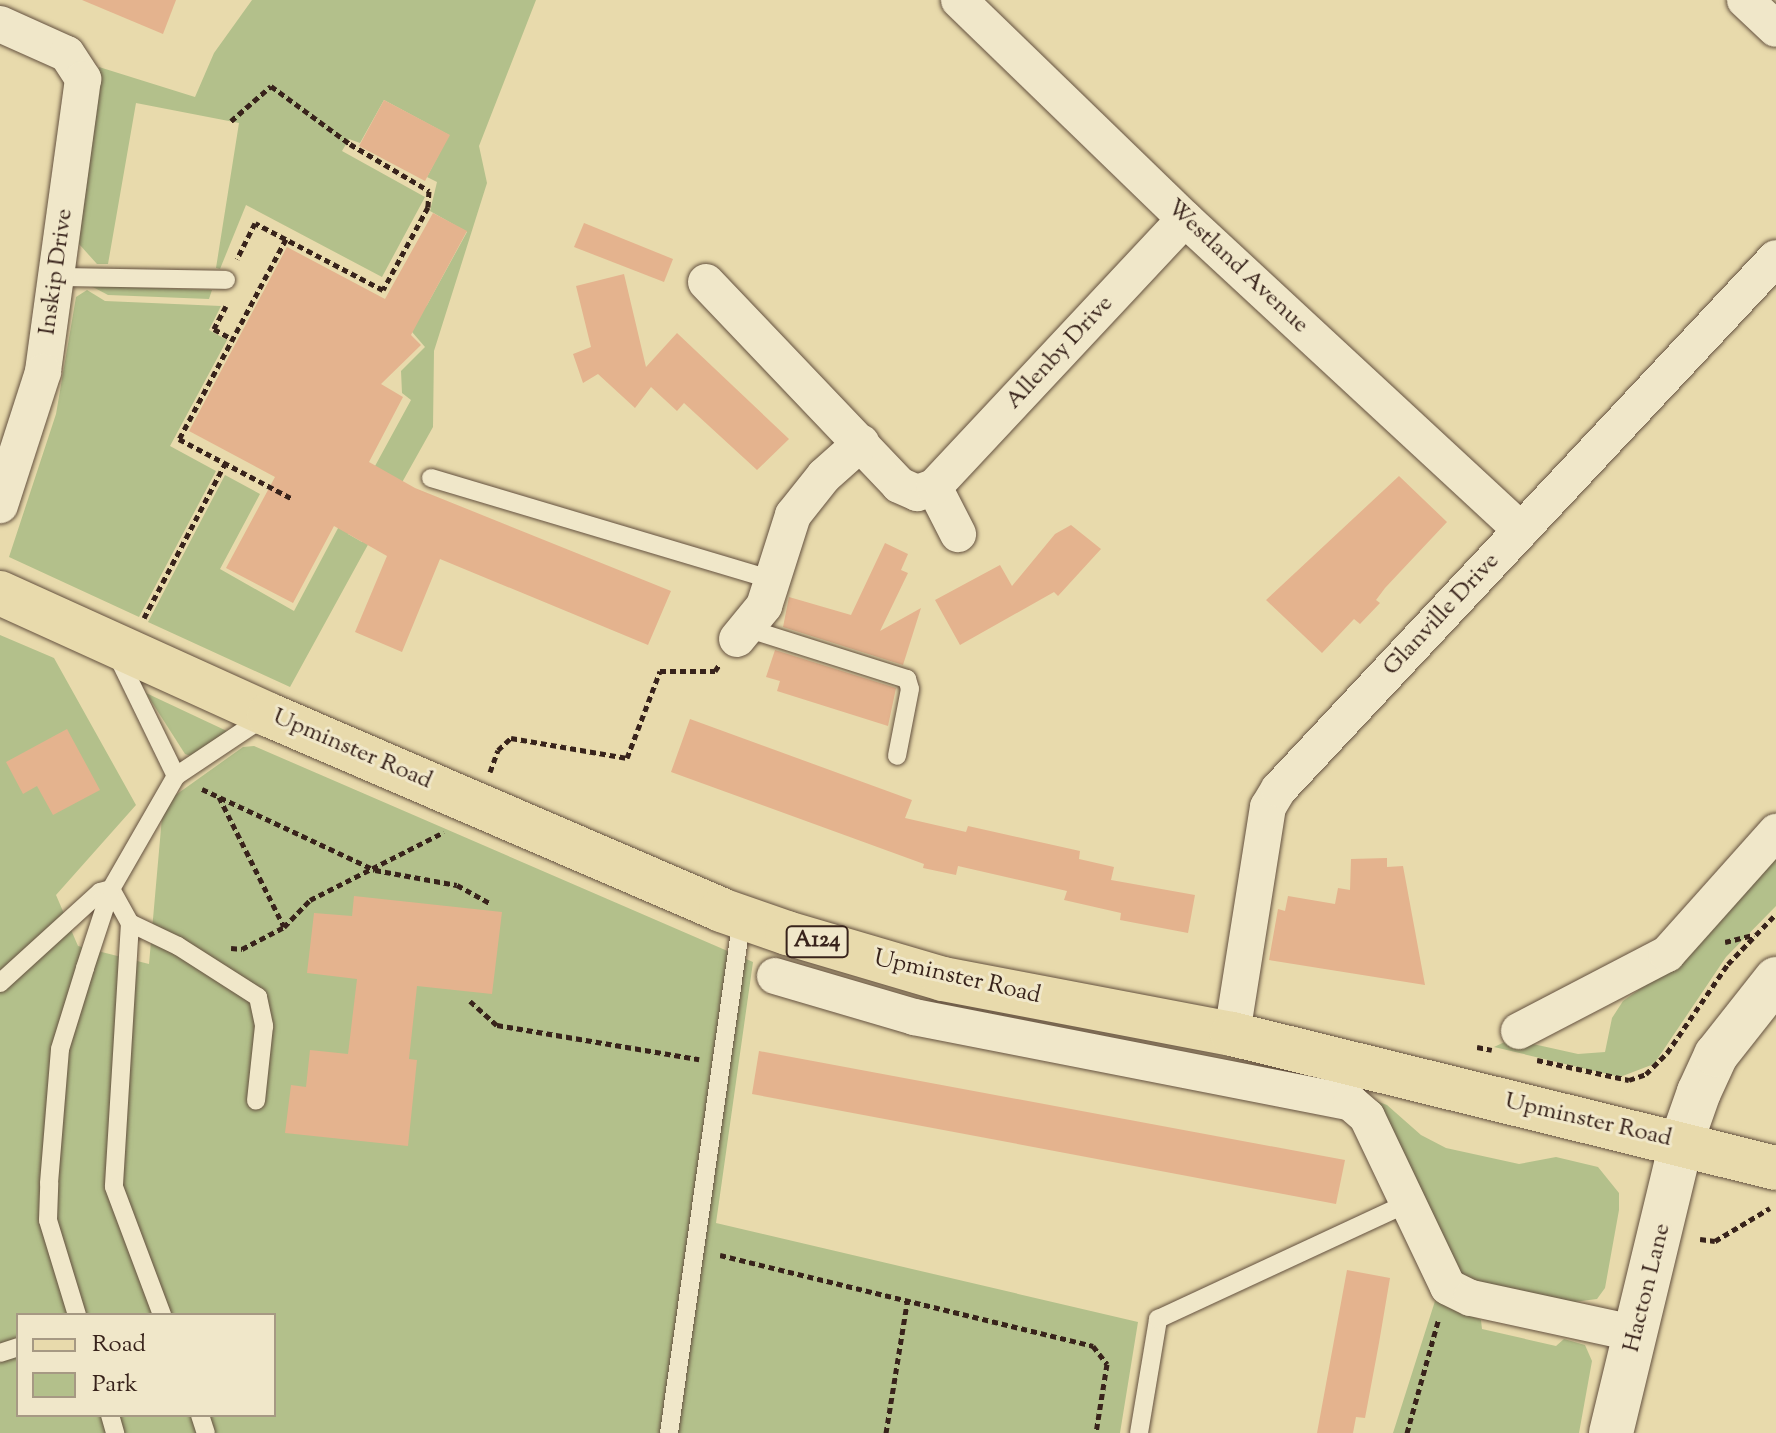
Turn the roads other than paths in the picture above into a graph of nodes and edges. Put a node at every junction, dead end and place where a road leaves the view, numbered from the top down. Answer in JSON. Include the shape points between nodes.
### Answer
{"nodes":[{"id":1,"x":959,"y":0,"type":"edge"},
{"id":2,"x":1745,"y":0,"type":"edge"},
{"id":3,"x":0,"y":24,"type":"edge"},
{"id":4,"x":1776,"y":29,"type":"edge"},
{"id":5,"x":1185,"y":219,"type":"junction"},
{"id":6,"x":1776,"y":258,"type":"edge"},
{"id":7,"x":57,"y":277,"type":"junction"},
{"id":8,"x":226,"y":280,"type":"road end"},
{"id":9,"x":706,"y":282,"type":"dead end"},
{"id":10,"x":861,"y":443,"type":"junction"},
{"id":11,"x":431,"y":478,"type":"dead end"},
{"id":12,"x":934,"y":487,"type":"junction"},
{"id":13,"x":0,"y":505,"type":"edge"},
{"id":14,"x":1521,"y":530,"type":"junction"},
{"id":15,"x":958,"y":534,"type":"dead end"},
{"id":16,"x":774,"y":580,"type":"junction"},
{"id":17,"x":0,"y":593,"type":"edge"},
{"id":18,"x":743,"y":634,"type":"joint"},
{"id":19,"x":119,"y":647,"type":"junction"},
{"id":20,"x":269,"y":715,"type":"junction"},
{"id":21,"x":897,"y":756,"type":"dead end"},
{"id":22,"x":176,"y":776,"type":"junction"},
{"id":23,"x":1776,"y":832,"type":"edge"},
{"id":24,"x":111,"y":889,"type":"junction"},
{"id":25,"x":742,"y":917,"type":"junction"},
{"id":26,"x":130,"y":923,"type":"junction"},
{"id":27,"x":775,"y":976,"type":"dead end"},
{"id":28,"x":1776,"y":979,"type":"edge"},
{"id":29,"x":0,"y":983,"type":"edge"},
{"id":30,"x":1232,"y":1034,"type":"junction"},
{"id":31,"x":1516,"y":1047,"type":"road end"},
{"id":32,"x":256,"y":1101,"type":"dead end"},
{"id":33,"x":1681,"y":1143,"type":"junction"},
{"id":34,"x":1773,"y":1188,"type":"edge"},
{"id":35,"x":1408,"y":1203,"type":"junction"},
{"id":36,"x":76,"y":1313,"type":"edge"},
{"id":37,"x":161,"y":1313,"type":"edge"},
{"id":38,"x":1638,"y":1334,"type":"junction"},
{"id":39,"x":669,"y":1433,"type":"edge"},
{"id":40,"x":1139,"y":1433,"type":"edge"},
{"id":41,"x":1611,"y":1433,"type":"edge"}],
"edges":[{"from":1,"to":5,"type":"street","name":"Westland Avenue"},
{"from":2,"to":4,"type":"street"},
{"from":3,"to":7,"type":"street","name":"Inskip Drive","via":[[55,47],[77,63],[83,79]]},
{"from":5,"to":12,"type":"street","name":"Allenby Drive"},
{"from":5,"to":14,"type":"street","name":"Westland Avenue"},
{"from":6,"to":14,"type":"street","name":"Glanville Drive"},
{"from":7,"to":8,"type":"lane"},
{"from":7,"to":13,"type":"street","name":"Inskip Drive","via":[[43,372]]},
{"from":9,"to":10,"type":"street"},
{"from":10,"to":12,"type":"street","via":[[899,485],[917,493]]},
{"from":10,"to":16,"type":"street","via":[[824,476],[793,515]]},
{"from":11,"to":16,"type":"lane"},
{"from":12,"to":15,"type":"street"},
{"from":14,"to":30,"type":"street","name":"Glanville Drive","via":[[1268,807]]},
{"from":16,"to":18,"type":"street"},
{"from":17,"to":19,"type":"main road","name":"Upminster Road","number":"A124"},
{"from":18,"to":21,"type":"lane","via":[[907,679],[910,689]]},
{"from":19,"to":20,"type":"main road","name":"Upminster Road","number":"A124"},
{"from":19,"to":22,"type":"lane"},
{"from":20,"to":22,"type":"lane"},
{"from":20,"to":25,"type":"main road","name":"Upminster Road","number":"A124"},
{"from":22,"to":24,"type":"lane"},
{"from":23,"to":31,"type":"street","via":[[1667,954]]},
{"from":24,"to":26,"type":"lane"},
{"from":24,"to":29,"type":"lane","via":[[100,892]]},
{"from":24,"to":36,"type":"lane","via":[[60,1049],[52,1117],[48,1220]]},
{"from":25,"to":30,"type":"main road","name":"Upminster Road","number":"A124","via":[[943,979]]},
{"from":25,"to":39,"type":"lane"},
{"from":26,"to":32,"type":"lane","via":[[178,946],[258,997],[264,1026]]},
{"from":26,"to":37,"type":"lane","via":[[114,1187]]},
{"from":27,"to":35,"type":"street","via":[[914,1017],[1337,1098],[1367,1117]]},
{"from":28,"to":33,"type":"street","name":"Hacton Lane","via":[[1716,1055]]},
{"from":30,"to":33,"type":"main road","name":"Upminster Road","number":"A124"},
{"from":33,"to":34,"type":"main road","name":"Upminster Road","number":"A124"},
{"from":33,"to":38,"type":"street","name":"Hacton Lane"},
{"from":35,"to":38,"type":"street","via":[[1448,1287],[1471,1298]]},
{"from":35,"to":40,"type":"lane","via":[[1158,1319]]},
{"from":38,"to":41,"type":"street","name":"Hacton Lane"}]}
